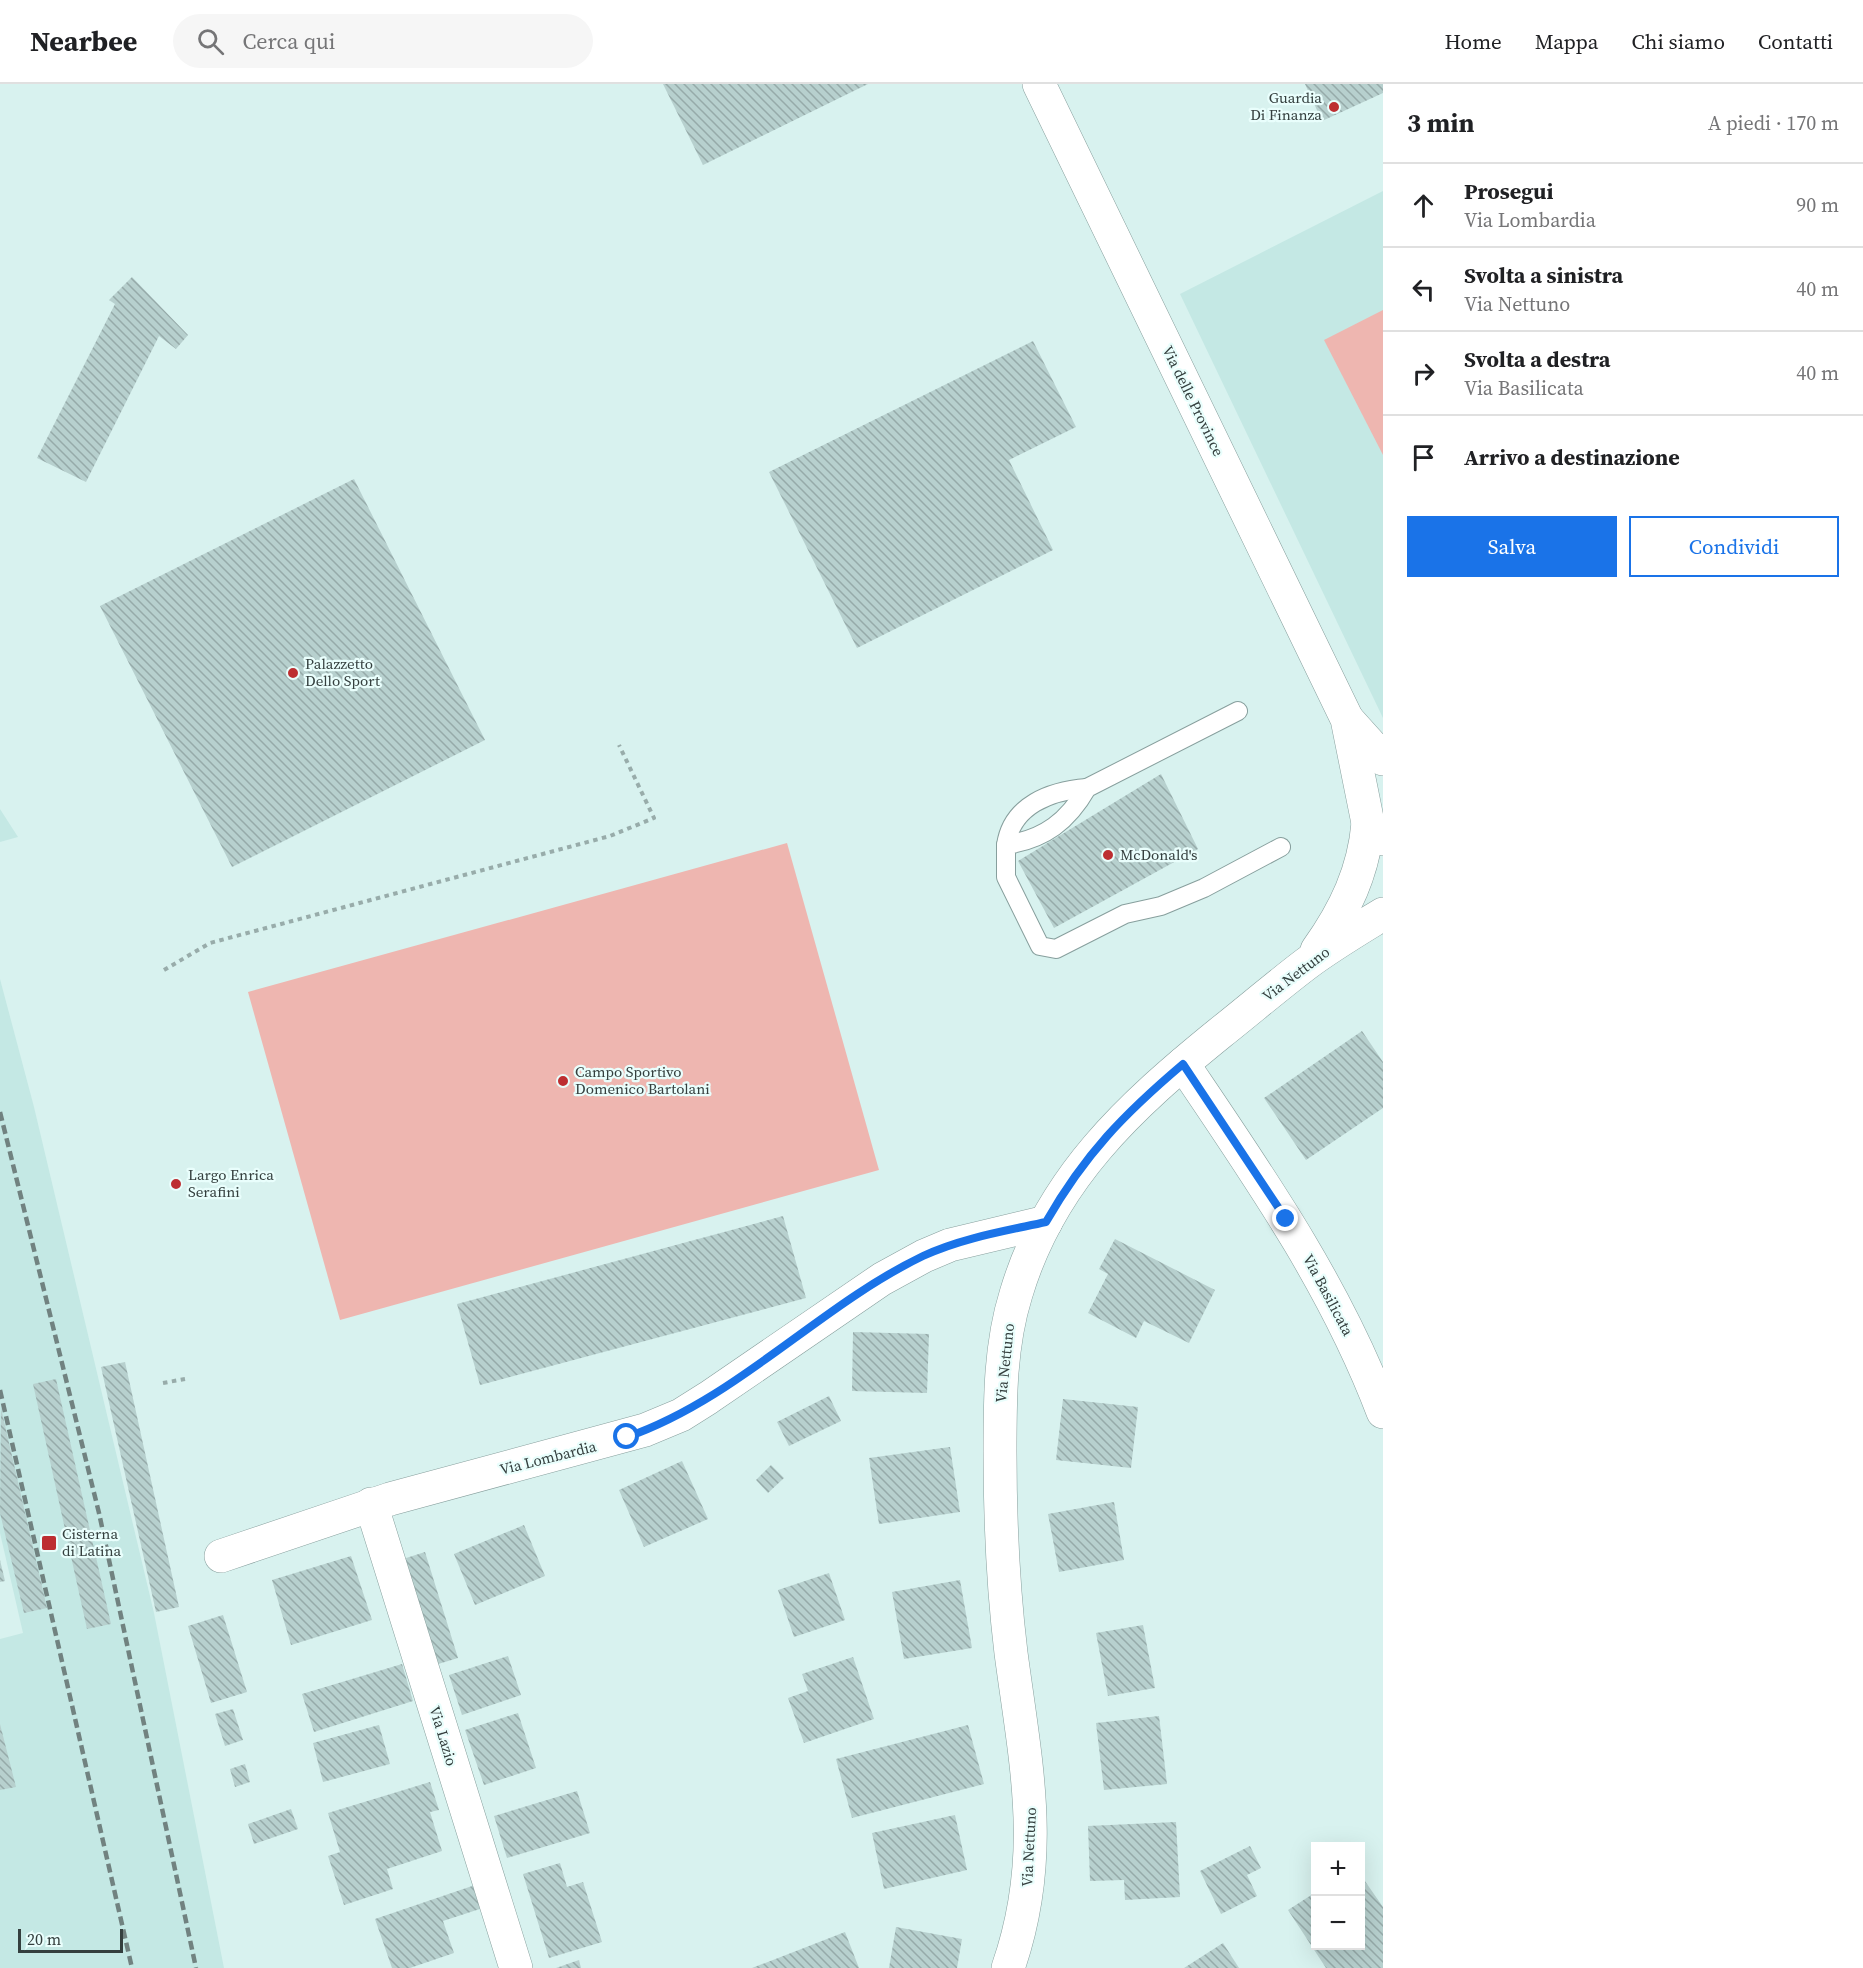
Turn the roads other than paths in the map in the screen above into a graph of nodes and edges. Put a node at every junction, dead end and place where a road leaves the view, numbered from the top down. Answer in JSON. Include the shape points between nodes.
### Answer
{"nodes":[{"id":1,"x":1039,"y":84,"type":"edge"},
{"id":2,"x":1238,"y":711,"type":"dead end"},
{"id":3,"x":1347,"y":719,"type":"junction"},
{"id":4,"x":1383,"y":759,"type":"edge"},
{"id":5,"x":1087,"y":788,"type":"junction"},
{"id":6,"x":1375,"y":831,"type":"edge"},
{"id":7,"x":1006,"y":845,"type":"junction"},
{"id":8,"x":1281,"y":847,"type":"dead end"},
{"id":9,"x":1383,"y":914,"type":"edge"},
{"id":10,"x":1308,"y":963,"type":"junction"},
{"id":11,"x":1183,"y":1064,"type":"junction"},
{"id":12,"x":1046,"y":1222,"type":"junction"},
{"id":13,"x":1383,"y":1412,"type":"edge"},
{"id":14,"x":371,"y":1504,"type":"junction"},
{"id":15,"x":221,"y":1556,"type":"dead end"},
{"id":16,"x":1013,"y":1965,"type":"edge"},
{"id":17,"x":516,"y":1968,"type":"edge"}],
"edges":[{"from":1,"to":3,"type":"street","name":"Via delle Province"},
{"from":2,"to":5,"type":"lane"},
{"from":3,"to":4,"type":"street","name":"Via delle Province"},
{"from":3,"to":6,"type":"street","name":"Via delle Province"},
{"from":5,"to":7,"type":"lane","via":[[1073,811],[1052,829],[1027,842]]},
{"from":5,"to":7,"type":"lane","via":[[1062,790],[1020,813],[1009,828]]},
{"from":6,"to":10,"type":"street","name":"Via delle Province","via":[[1346,906]]},
{"from":7,"to":8,"type":"lane","via":[[1006,877],[1040,946],[1056,949],[1125,914],[1161,906],[1204,888]]},
{"from":9,"to":10,"type":"street","name":"Via Nettuno"},
{"from":10,"to":11,"type":"street","name":"Via Nettuno"},
{"from":11,"to":12,"type":"street","name":"Via Nettuno","via":[[1142,1098],[1094,1149]]},
{"from":11,"to":13,"type":"street","name":"Via Basilicata","via":[[1302,1246],[1354,1343]]},
{"from":12,"to":14,"type":"street","name":"Via Lombardia","via":[[950,1245],[908,1264],[708,1398],[663,1423],[610,1442]]},
{"from":12,"to":16,"type":"street","name":"Via Nettuno","via":[[1015,1295],[1005,1340],[1001,1398],[1004,1587],[1032,1810],[1027,1891]]},
{"from":14,"to":15,"type":"street","name":"Via Lombardia"},
{"from":14,"to":17,"type":"street","name":"Via Lazio"}]}
